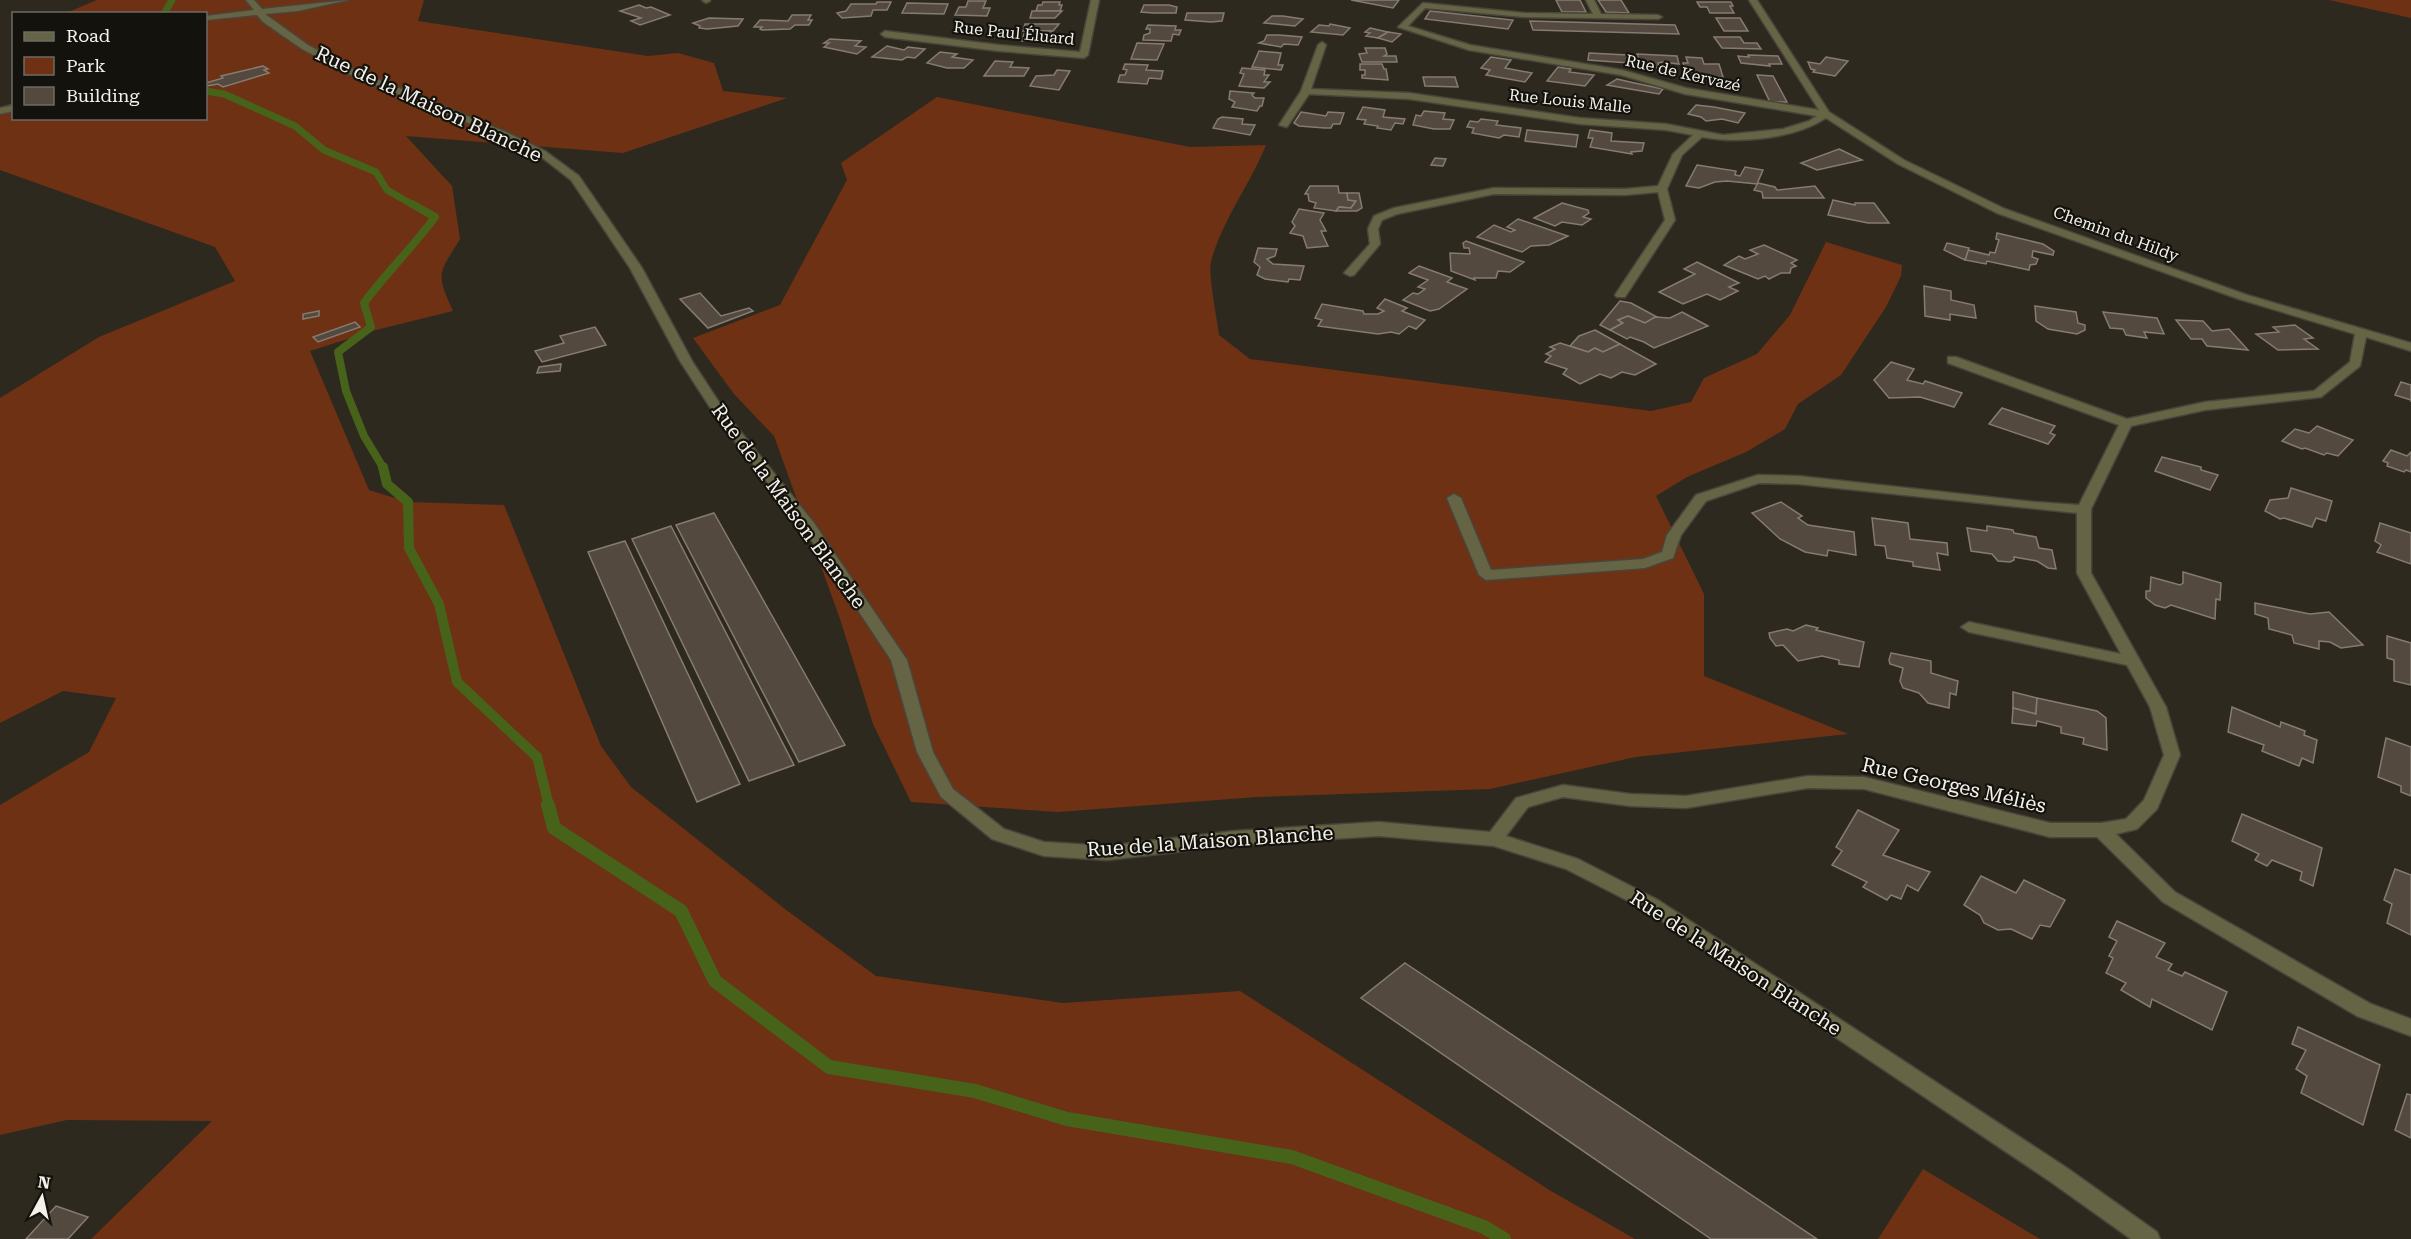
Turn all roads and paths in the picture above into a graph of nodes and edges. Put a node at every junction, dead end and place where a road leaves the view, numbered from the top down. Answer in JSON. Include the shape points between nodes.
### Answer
{"nodes":[{"id":1,"x":344,"y":0,"type":"edge"},
{"id":2,"x":1095,"y":0,"type":"edge"},
{"id":3,"x":1497,"y":0,"type":"edge"},
{"id":4,"x":1590,"y":0,"type":"edge"},
{"id":5,"x":1753,"y":0,"type":"edge"},
{"id":6,"x":254,"y":6,"type":"edge"},
{"id":7,"x":1501,"y":12,"type":"junction"},
{"id":8,"x":1598,"y":16,"type":"junction"},
{"id":9,"x":1658,"y":17,"type":"dead end"},
{"id":10,"x":207,"y":18,"type":"edge"},
{"id":11,"x":885,"y":34,"type":"dead end"},
{"id":12,"x":1322,"y":45,"type":"dead end"},
{"id":13,"x":1306,"y":91,"type":"junction"},
{"id":14,"x":1826,"y":114,"type":"junction"},
{"id":15,"x":1284,"y":125,"type":"dead end"},
{"id":16,"x":1700,"y":134,"type":"junction"},
{"id":17,"x":1662,"y":189,"type":"junction"},
{"id":18,"x":1350,"y":273,"type":"dead end"},
{"id":19,"x":1621,"y":295,"type":"dead end"},
{"id":20,"x":2361,"y":333,"type":"junction"},
{"id":21,"x":2411,"y":347,"type":"edge"},
{"id":22,"x":1952,"y":360,"type":"dead end"},
{"id":23,"x":2126,"y":423,"type":"junction"},
{"id":24,"x":1454,"y":498,"type":"dead end"},
{"id":25,"x":2084,"y":509,"type":"junction"},
{"id":26,"x":1969,"y":627,"type":"dead end"},
{"id":27,"x":2131,"y":661,"type":"junction"},
{"id":28,"x":2101,"y":830,"type":"junction"},
{"id":29,"x":1494,"y":839,"type":"junction"},
{"id":30,"x":2411,"y":1028,"type":"edge"},
{"id":31,"x":2149,"y":1239,"type":"edge"}],
"edges":[{"from":1,"to":6,"type":"street","via":[[298,9]]},
{"from":2,"to":11,"type":"street","name":"Rue Paul Éluard","via":[[1084,55]]},
{"from":3,"to":7,"type":"street"},
{"from":4,"to":8,"type":"street"},
{"from":5,"to":14,"type":"street"},
{"from":6,"to":10,"type":"street"},
{"from":6,"to":29,"type":"street","name":"Rue de la Maison Blanche","via":[[305,47],[352,72],[503,134],[542,153],[575,178],[636,268],[686,361],[723,418],[809,526],[899,660],[925,752],[947,793],[998,834],[1044,849],[1107,853],[1235,838],[1379,829]]},
{"from":7,"to":8,"type":"street"},
{"from":7,"to":14,"type":"street","name":"Rue de Kervazé","via":[[1422,5],[1402,27],[1469,47],[1622,73],[1685,91]]},
{"from":8,"to":9,"type":"street"},
{"from":12,"to":13,"type":"street"},
{"from":13,"to":15,"type":"street"},
{"from":13,"to":16,"type":"street","name":"Rue Louis Malle","via":[[1409,96]]},
{"from":14,"to":16,"type":"street","name":"Rue Louis Malle","via":[[1784,132],[1723,138]]},
{"from":14,"to":20,"type":"street","name":"Chemin du Hildy","via":[[1901,162],[2001,211],[2243,297]]},
{"from":16,"to":17,"type":"street","via":[[1678,154]]},
{"from":17,"to":18,"type":"street","via":[[1494,191],[1394,211],[1378,218],[1373,229],[1375,244]]},
{"from":17,"to":19,"type":"street","via":[[1670,220]]},
{"from":20,"to":21,"type":"street","name":"Chemin du Hildy"},
{"from":20,"to":23,"type":"street","via":[[2356,363],[2317,394],[2205,406]]},
{"from":22,"to":23,"type":"street"},
{"from":23,"to":25,"type":"street","name":"Rue Georges Méliès"},
{"from":24,"to":25,"type":"street","via":[[1486,575],[1645,564],[1668,555],[1674,535],[1701,498],[1758,479]]},
{"from":25,"to":27,"type":"street","name":"Rue Georges Méliès","via":[[2084,573]]},
{"from":26,"to":27,"type":"street"},
{"from":27,"to":28,"type":"street","name":"Rue Georges Méliès","via":[[2157,707],[2172,755],[2151,804],[2131,824]]},
{"from":28,"to":29,"type":"street","name":"Rue Georges Méliès","via":[[2050,830],[1864,783],[1808,782],[1686,802],[1563,791],[1522,802]]},
{"from":28,"to":30,"type":"street","via":[[2169,897],[2364,1010]]},
{"from":29,"to":31,"type":"street","name":"Rue de la Maison Blanche","via":[[1572,864],[1652,905]]}]}
